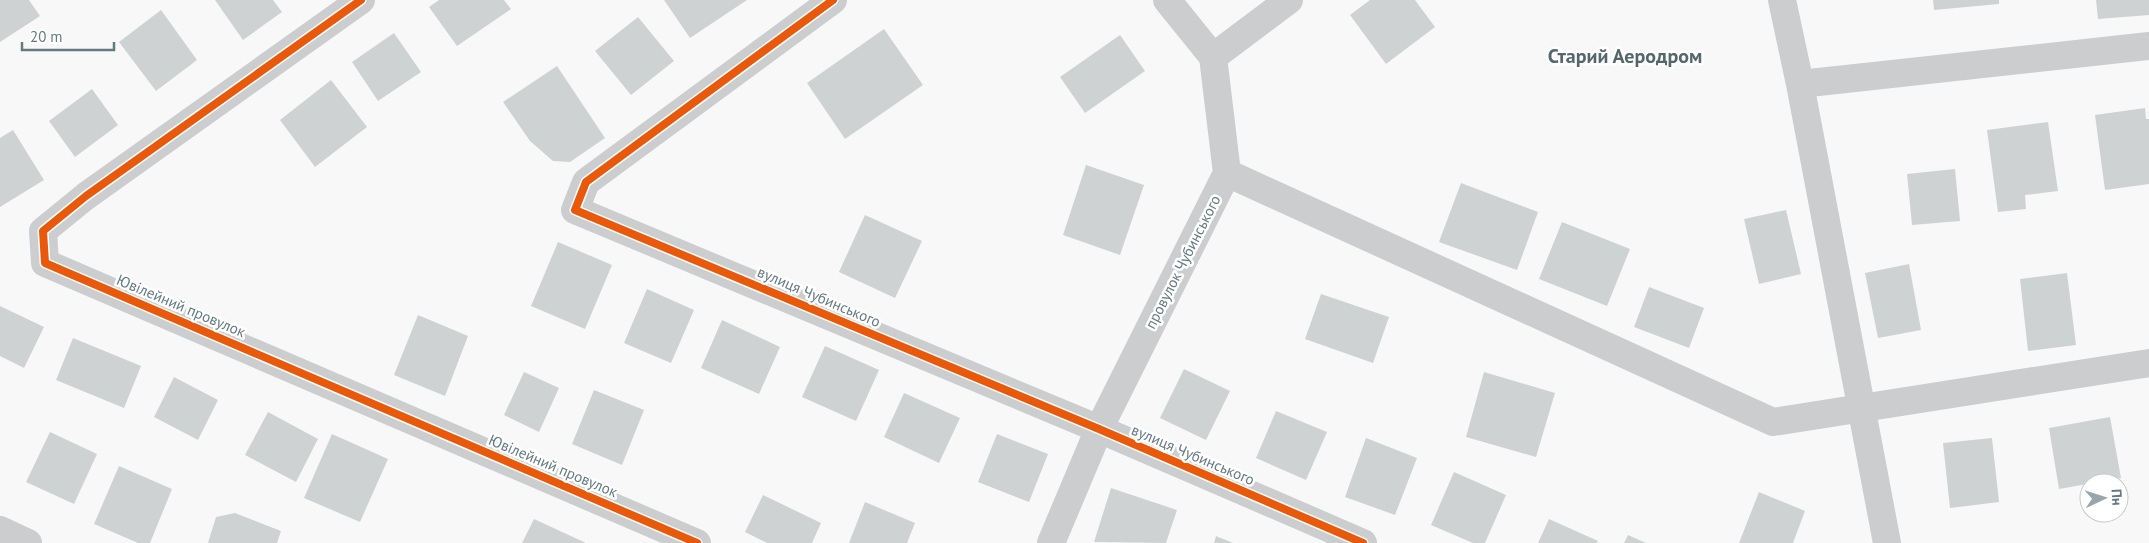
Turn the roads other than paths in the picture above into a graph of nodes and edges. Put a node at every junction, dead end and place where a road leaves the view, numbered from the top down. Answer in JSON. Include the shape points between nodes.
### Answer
{"nodes":[{"id":1,"x":361,"y":0,"type":"edge"},
{"id":2,"x":833,"y":0,"type":"edge"},
{"id":3,"x":1167,"y":0,"type":"edge"},
{"id":4,"x":1289,"y":0,"type":"edge"},
{"id":5,"x":1782,"y":0,"type":"edge"},
{"id":6,"x":2149,"y":46,"type":"edge"},
{"id":7,"x":1212,"y":57,"type":"junction"},
{"id":8,"x":1800,"y":84,"type":"junction"},
{"id":9,"x":1228,"y":174,"type":"junction"},
{"id":10,"x":2149,"y":363,"type":"edge"},
{"id":11,"x":1860,"y":407,"type":"junction"},
{"id":12,"x":1100,"y":429,"type":"junction"},
{"id":13,"x":0,"y":530,"type":"edge"},
{"id":14,"x":28,"y":543,"type":"edge"},
{"id":15,"x":697,"y":543,"type":"edge"},
{"id":16,"x":1051,"y":543,"type":"edge"},
{"id":17,"x":1363,"y":543,"type":"edge"},
{"id":18,"x":1887,"y":543,"type":"edge"}],
"edges":[{"from":1,"to":15,"type":"street","name":"Ювілейний провулок","via":[[86,196],[43,231],[45,263]]},
{"from":2,"to":12,"type":"street","name":"вулиця Чубинського","via":[[586,182],[575,210]]},
{"from":3,"to":7,"type":"street"},
{"from":4,"to":7,"type":"street"},
{"from":5,"to":8,"type":"street"},
{"from":6,"to":8,"type":"street"},
{"from":7,"to":9,"type":"street"},
{"from":8,"to":11,"type":"street"},
{"from":9,"to":11,"type":"street","via":[[1773,422]]},
{"from":9,"to":12,"type":"street","name":"провулок Чубинського"},
{"from":10,"to":11,"type":"street"},
{"from":11,"to":18,"type":"street"},
{"from":12,"to":16,"type":"street","name":"провулок Чубинського"},
{"from":12,"to":17,"type":"street","name":"вулиця Чубинського"},
{"from":13,"to":14,"type":"street"}]}
